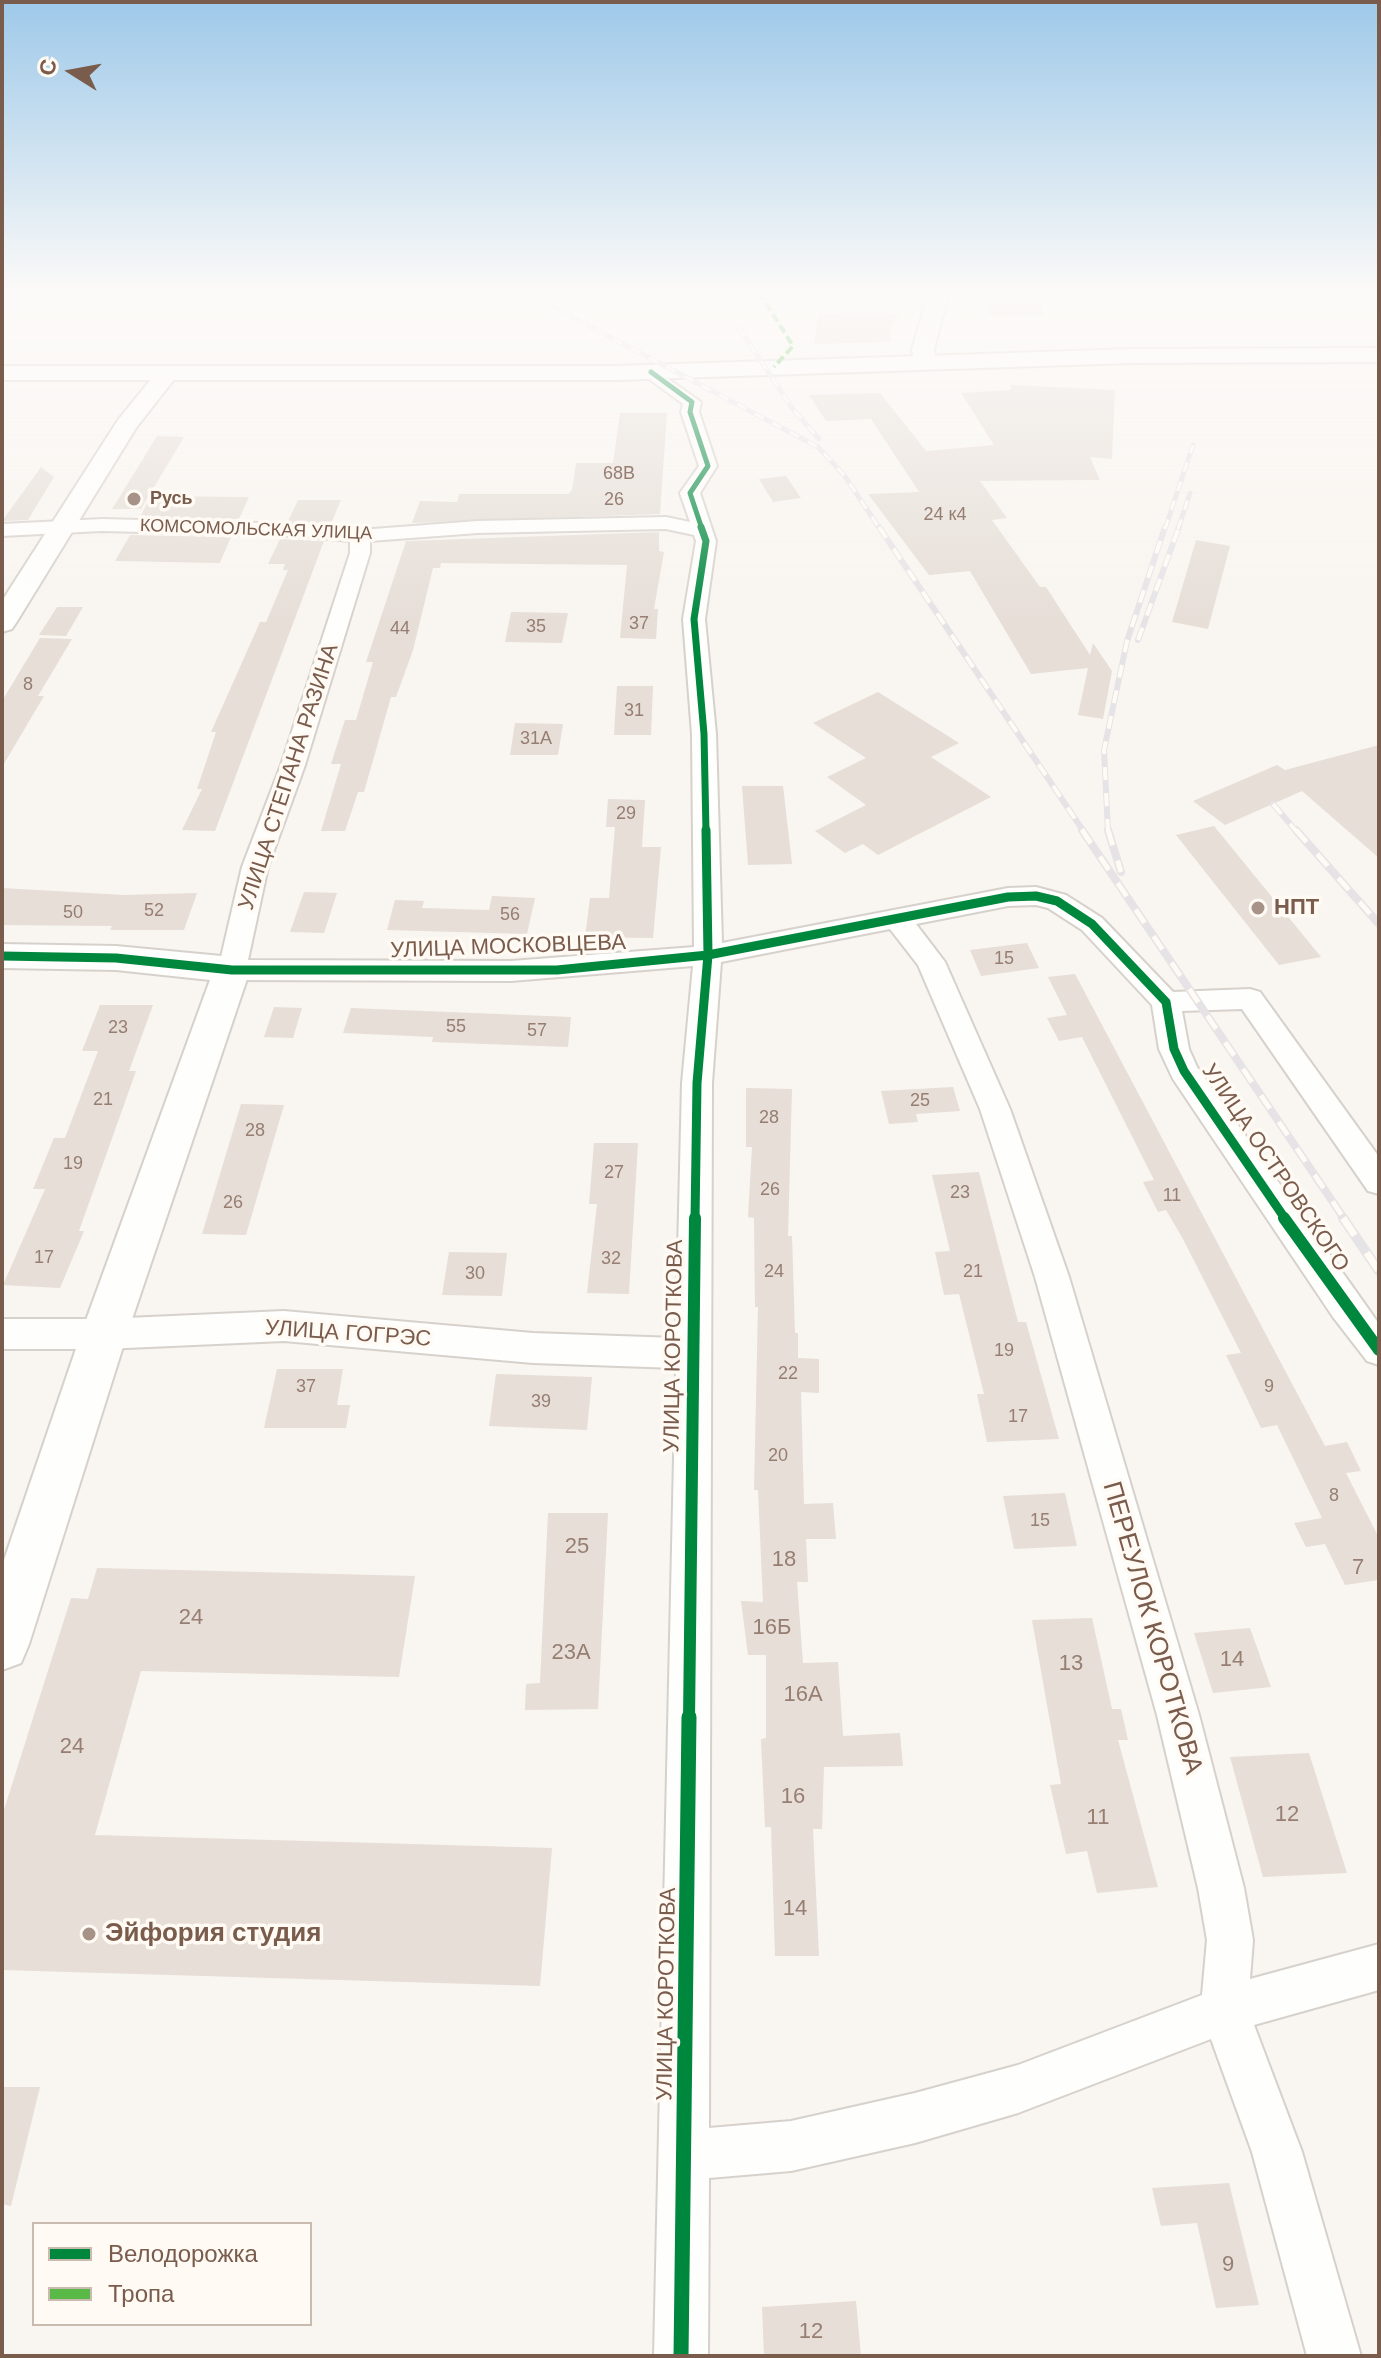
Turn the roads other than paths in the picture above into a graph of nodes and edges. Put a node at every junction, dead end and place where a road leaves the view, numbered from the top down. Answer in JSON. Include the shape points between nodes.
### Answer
{"nodes":[{"id":1,"x":145,"y":402,"type":"edge"},
{"id":2,"x":692,"y":402,"type":"edge"},
{"id":3,"x":62,"y":527,"type":"junction"},
{"id":4,"x":2,"y":530,"type":"edge"},
{"id":5,"x":701,"y":530,"type":"junction"},
{"id":6,"x":360,"y":536,"type":"junction"},
{"id":7,"x":2,"y":623,"type":"edge"},
{"id":8,"x":898,"y":920,"type":"junction"},
{"id":9,"x":708,"y":955,"type":"junction"},
{"id":10,"x":2,"y":956,"type":"edge"},
{"id":11,"x":232,"y":970,"type":"junction"},
{"id":12,"x":1166,"y":1002,"type":"junction"},
{"id":13,"x":1379,"y":1182,"type":"edge"},
{"id":14,"x":2,"y":1334,"type":"edge"},
{"id":15,"x":104,"y":1334,"type":"junction"},
{"id":16,"x":1379,"y":1350,"type":"edge"},
{"id":17,"x":695,"y":1354,"type":"junction"},
{"id":18,"x":2,"y":1644,"type":"edge"},
{"id":19,"x":1379,"y":1967,"type":"edge"},
{"id":20,"x":1224,"y":2010,"type":"junction"},
{"id":21,"x":685,"y":2155,"type":"junction"},
{"id":22,"x":681,"y":2356,"type":"edge"},
{"id":23,"x":1334,"y":2356,"type":"edge"}],
"edges":[{"from":1,"to":3,"type":"street"},
{"from":2,"to":5,"type":"street","name":"УЛИЦА КОРОТКОВА","via":[[690,412],[708,466],[690,493]]},
{"from":3,"to":4,"type":"street","name":"КОМСОМОЛЬСКАЯ УЛИЦА"},
{"from":3,"to":6,"type":"street","name":"КОМСОМОЛЬСКАЯ УЛИЦА","via":[[299,530]]},
{"from":3,"to":7,"type":"street"},
{"from":5,"to":6,"type":"street","name":"КОМСОМОЛЬСКАЯ УЛИЦА","via":[[666,523]]},
{"from":5,"to":9,"type":"street","name":"УЛИЦА КОРОТКОВА","via":[[706,552],[694,619],[704,734]]},
{"from":6,"to":11,"type":"street","name":"УЛИЦА СТЕПАНА РАЗИНА","via":[[360,553],[303,734],[255,867]]},
{"from":8,"to":9,"type":"street","name":"УЛИЦА МОСКОВЦЕВА"},
{"from":8,"to":12,"type":"street","name":"УЛИЦА МОСКОВЦЕВА","via":[[1008,897],[1057,901],[1092,924]]},
{"from":8,"to":20,"type":"street","name":"ПЕРЕУЛОК КОРОТКОВА","via":[[931,962],[989,1096],[1052,1277],[1178,1715],[1221,1888],[1230,1940]]},
{"from":9,"to":11,"type":"street","name":"УЛИЦА МОСКОВЦЕВА","via":[[527,971]]},
{"from":9,"to":17,"type":"street","name":"УЛИЦА КОРОТКОВА","via":[[697,1083]]},
{"from":10,"to":11,"type":"street","name":"УЛИЦА МОСКОВЦЕВА","via":[[116,958]]},
{"from":11,"to":15,"type":"street","name":"УЛИЦА СТЕПАНА РАЗИНА"},
{"from":12,"to":13,"type":"street","via":[[1250,999]]},
{"from":12,"to":16,"type":"street","name":"УЛИЦА ОСТРОВСКОГО","via":[[1174,1049],[1184,1071]]},
{"from":14,"to":15,"type":"street","name":"УЛИЦА ГОГРЭС"},
{"from":15,"to":17,"type":"street","name":"УЛИЦА ГОГРЭС","via":[[284,1326],[533,1348]]},
{"from":15,"to":18,"type":"street","name":"УЛИЦА СТЕПАНА РАЗИНА"},
{"from":17,"to":21,"type":"street","name":"УЛИЦА КОРОТКОВА"},
{"from":19,"to":20,"type":"street"},
{"from":20,"to":21,"type":"street","via":[[1018,2089],[915,2118],[791,2146]]},
{"from":20,"to":23,"type":"street","name":"ПЕРЕУЛОК КОРОТКОВА","via":[[1277,2152]]},
{"from":21,"to":22,"type":"street","name":"УЛИЦА КОРОТКОВА"}]}
